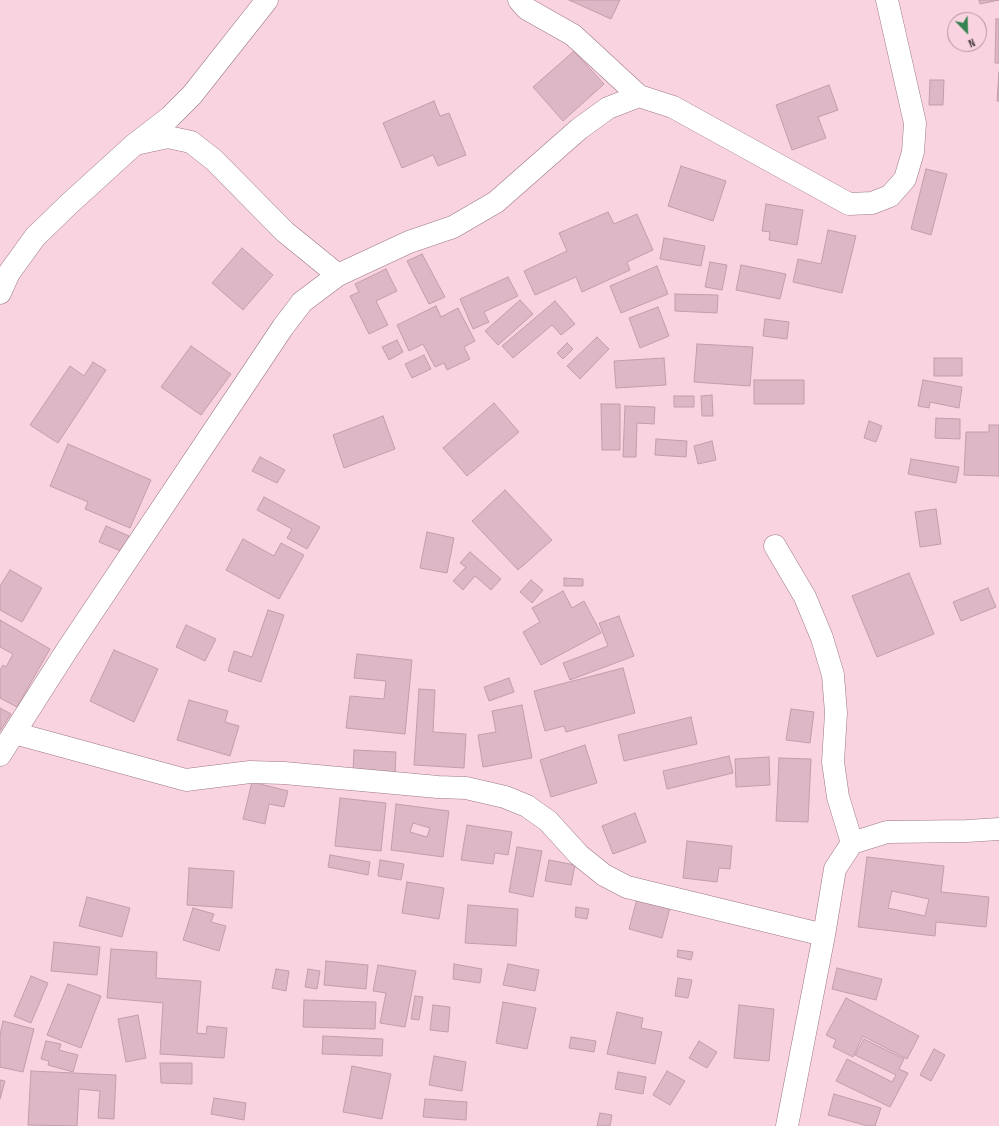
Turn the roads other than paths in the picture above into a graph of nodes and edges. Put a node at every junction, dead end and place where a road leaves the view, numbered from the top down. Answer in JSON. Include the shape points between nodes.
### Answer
{"nodes":[{"id":1,"x":267,"y":0,"type":"edge"},
{"id":2,"x":519,"y":0,"type":"edge"},
{"id":3,"x":887,"y":0,"type":"edge"},
{"id":4,"x":639,"y":96,"type":"junction"},
{"id":5,"x":135,"y":144,"type":"junction"},
{"id":6,"x":338,"y":275,"type":"junction"},
{"id":7,"x":0,"y":293,"type":"edge"},
{"id":8,"x":774,"y":546,"type":"dead end"},
{"id":9,"x":14,"y":733,"type":"junction"},
{"id":10,"x":0,"y":755,"type":"edge"},
{"id":11,"x":999,"y":829,"type":"edge"},
{"id":12,"x":852,"y":843,"type":"junction"},
{"id":13,"x":824,"y":935,"type":"junction"},
{"id":14,"x":787,"y":1126,"type":"edge"}],
"edges":[{"from":1,"to":5,"type":"street","via":[[192,95],[170,117]]},
{"from":2,"to":4,"type":"street","via":[[527,9],[573,35]]},
{"from":3,"to":4,"type":"street","via":[[915,123],[913,152],[905,179],[890,196],[878,201],[849,204],[672,107]]},
{"from":4,"to":6,"type":"street","via":[[608,108],[579,129],[496,202],[453,227],[410,242]]},
{"from":5,"to":6,"type":"street","via":[[168,137],[191,142],[214,160],[284,232]]},
{"from":5,"to":7,"type":"street","via":[[35,236],[9,273]]},
{"from":6,"to":9,"type":"street","via":[[302,302],[282,327],[66,650]]},
{"from":8,"to":12,"type":"street","via":[[805,597],[822,638],[832,675],[836,713],[834,769],[838,797]]},
{"from":9,"to":10,"type":"street"},
{"from":9,"to":13,"type":"street","via":[[186,780],[250,772],[284,773],[466,788],[505,797],[526,806],[548,821],[579,855],[604,875],[627,887]]},
{"from":11,"to":12,"type":"street","via":[[967,832],[887,832]]},
{"from":12,"to":13,"type":"street","via":[[835,869]]},
{"from":13,"to":14,"type":"street"}]}
